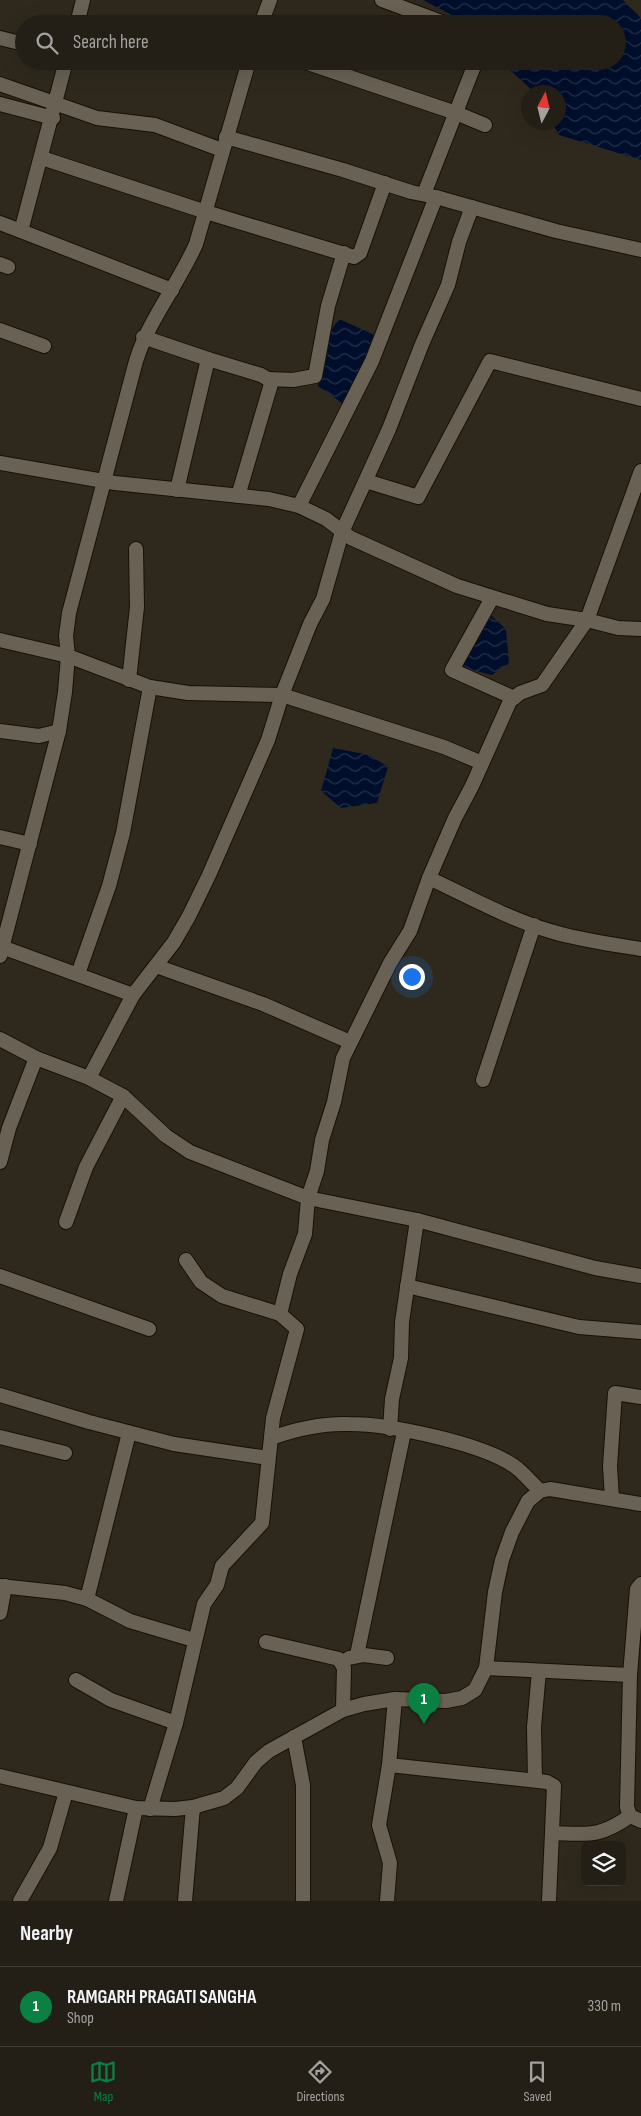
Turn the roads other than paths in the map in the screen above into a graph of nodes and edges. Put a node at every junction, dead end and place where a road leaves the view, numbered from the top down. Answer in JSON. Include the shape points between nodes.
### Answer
{"nodes":[{"id":1,"x":83,"y":0,"type":"edge"},
{"id":2,"x":270,"y":0,"type":"edge"},
{"id":3,"x":382,"y":0,"type":"edge"},
{"id":4,"x":79,"y":15,"type":"edge"},
{"id":5,"x":264,"y":15,"type":"edge"},
{"id":6,"x":423,"y":15,"type":"edge"},
{"id":7,"x":0,"y":38,"type":"edge"},
{"id":8,"x":15,"y":42,"type":"edge"},
{"id":9,"x":64,"y":70,"type":"edge"},
{"id":10,"x":246,"y":70,"type":"edge"},
{"id":11,"x":329,"y":70,"type":"edge"},
{"id":12,"x":473,"y":70,"type":"edge"},
{"id":13,"x":0,"y":84,"type":"edge"},
{"id":14,"x":57,"y":103,"type":"junction"},
{"id":15,"x":0,"y":104,"type":"edge"},
{"id":16,"x":456,"y":113,"type":"junction"},
{"id":17,"x":53,"y":118,"type":"junction"},
{"id":18,"x":485,"y":125,"type":"dead end"},
{"id":19,"x":224,"y":143,"type":"junction"},
{"id":20,"x":42,"y":158,"type":"junction"},
{"id":21,"x":385,"y":184,"type":"junction"},
{"id":22,"x":430,"y":196,"type":"junction"},
{"id":23,"x":472,"y":207,"type":"junction"},
{"id":24,"x":206,"y":212,"type":"junction"},
{"id":25,"x":0,"y":223,"type":"edge"},
{"id":26,"x":21,"y":231,"type":"junction"},
{"id":27,"x":641,"y":250,"type":"edge"},
{"id":28,"x":344,"y":253,"type":"junction"},
{"id":29,"x":172,"y":290,"type":"junction"},
{"id":30,"x":0,"y":330,"type":"edge"},
{"id":31,"x":144,"y":337,"type":"junction"},
{"id":32,"x":44,"y":346,"type":"dead end"},
{"id":33,"x":208,"y":359,"type":"junction"},
{"id":34,"x":268,"y":379,"type":"junction"},
{"id":35,"x":641,"y":399,"type":"edge"},
{"id":36,"x":0,"y":463,"type":"edge"},
{"id":37,"x":641,"y":471,"type":"edge"},
{"id":38,"x":103,"y":481,"type":"junction"},
{"id":39,"x":366,"y":481,"type":"junction"},
{"id":40,"x":638,"y":488,"type":"edge"},
{"id":41,"x":177,"y":490,"type":"junction"},
{"id":42,"x":238,"y":496,"type":"junction"},
{"id":43,"x":299,"y":506,"type":"junction"},
{"id":44,"x":342,"y":532,"type":"junction"},
{"id":45,"x":136,"y":549,"type":"dead end"},
{"id":46,"x":492,"y":598,"type":"junction"},
{"id":47,"x":587,"y":620,"type":"junction"},
{"id":48,"x":641,"y":629,"type":"edge"},
{"id":49,"x":0,"y":640,"type":"edge"},
{"id":50,"x":68,"y":656,"type":"junction"},
{"id":51,"x":129,"y":680,"type":"junction"},
{"id":52,"x":150,"y":687,"type":"junction"},
{"id":53,"x":282,"y":695,"type":"junction"},
{"id":54,"x":514,"y":698,"type":"junction"},
{"id":55,"x":0,"y":730,"type":"edge"},
{"id":56,"x":59,"y":731,"type":"junction"},
{"id":57,"x":482,"y":763,"type":"junction"},
{"id":58,"x":0,"y":837,"type":"edge"},
{"id":59,"x":30,"y":844,"type":"junction"},
{"id":60,"x":429,"y":878,"type":"junction"},
{"id":61,"x":534,"y":925,"type":"junction"},
{"id":62,"x":641,"y":949,"type":"edge"},
{"id":63,"x":1,"y":951,"type":"edge"},
{"id":64,"x":156,"y":966,"type":"junction"},
{"id":65,"x":78,"y":974,"type":"junction"},
{"id":66,"x":133,"y":995,"type":"junction"},
{"id":67,"x":0,"y":1039,"type":"edge"},
{"id":68,"x":350,"y":1042,"type":"junction"},
{"id":69,"x":36,"y":1058,"type":"junction"},
{"id":70,"x":89,"y":1078,"type":"junction"},
{"id":71,"x":483,"y":1080,"type":"dead end"},
{"id":72,"x":123,"y":1096,"type":"junction"},
{"id":73,"x":5,"y":1126,"type":"edge"},
{"id":74,"x":0,"y":1162,"type":"edge"},
{"id":75,"x":308,"y":1198,"type":"junction"},
{"id":76,"x":417,"y":1220,"type":"junction"},
{"id":77,"x":66,"y":1222,"type":"dead end"},
{"id":78,"x":186,"y":1260,"type":"dead end"},
{"id":79,"x":0,"y":1276,"type":"edge"},
{"id":80,"x":641,"y":1276,"type":"edge"},
{"id":81,"x":407,"y":1286,"type":"junction"},
{"id":82,"x":280,"y":1314,"type":"junction"},
{"id":83,"x":149,"y":1329,"type":"dead end"},
{"id":84,"x":641,"y":1332,"type":"edge"},
{"id":85,"x":0,"y":1395,"type":"edge"},
{"id":86,"x":641,"y":1397,"type":"edge"},
{"id":87,"x":390,"y":1428,"type":"junction"},
{"id":88,"x":404,"y":1432,"type":"junction"},
{"id":89,"x":129,"y":1433,"type":"junction"},
{"id":90,"x":0,"y":1437,"type":"edge"},
{"id":91,"x":271,"y":1438,"type":"junction"},
{"id":92,"x":65,"y":1453,"type":"dead end"},
{"id":93,"x":268,"y":1458,"type":"junction"},
{"id":94,"x":540,"y":1491,"type":"junction"},
{"id":95,"x":612,"y":1498,"type":"junction"},
{"id":96,"x":641,"y":1504,"type":"edge"},
{"id":97,"x":641,"y":1584,"type":"edge"},
{"id":98,"x":3,"y":1586,"type":"edge"},
{"id":99,"x":87,"y":1599,"type":"junction"},
{"id":100,"x":0,"y":1613,"type":"edge"},
{"id":101,"x":194,"y":1640,"type":"junction"},
{"id":102,"x":266,"y":1642,"type":"dead end"},
{"id":103,"x":357,"y":1655,"type":"junction"},
{"id":104,"x":387,"y":1658,"type":"dead end"},
{"id":105,"x":342,"y":1662,"type":"junction"},
{"id":106,"x":486,"y":1668,"type":"junction"},
{"id":107,"x":539,"y":1670,"type":"junction"},
{"id":108,"x":630,"y":1675,"type":"junction"},
{"id":109,"x":76,"y":1680,"type":"dead end"},
{"id":110,"x":395,"y":1699,"type":"junction"},
{"id":111,"x":344,"y":1710,"type":"junction"},
{"id":112,"x":176,"y":1723,"type":"junction"},
{"id":113,"x":294,"y":1737,"type":"junction"},
{"id":114,"x":389,"y":1765,"type":"junction"},
{"id":115,"x":0,"y":1776,"type":"edge"},
{"id":116,"x":535,"y":1780,"type":"junction"},
{"id":117,"x":66,"y":1792,"type":"junction"},
{"id":118,"x":194,"y":1807,"type":"junction"},
{"id":119,"x":143,"y":1808,"type":"junction"},
{"id":120,"x":635,"y":1818,"type":"edge"},
{"id":121,"x":552,"y":1833,"type":"junction"},
{"id":122,"x":20,"y":1901,"type":"edge"},
{"id":123,"x":116,"y":1901,"type":"edge"},
{"id":124,"x":185,"y":1901,"type":"edge"},
{"id":125,"x":303,"y":1901,"type":"edge"},
{"id":126,"x":387,"y":1901,"type":"edge"},
{"id":127,"x":549,"y":1901,"type":"edge"}],
"edges":[{"from":1,"to":4,"type":"street"},
{"from":2,"to":5,"type":"street"},
{"from":3,"to":6,"type":"street"},
{"from":7,"to":8,"type":"street"},
{"from":9,"to":14,"type":"street"},
{"from":10,"to":19,"type":"street"},
{"from":11,"to":16,"type":"street"},
{"from":12,"to":16,"type":"street"},
{"from":13,"to":14,"type":"street"},
{"from":14,"to":17,"type":"street"},
{"from":14,"to":19,"type":"street","via":[[97,118],[155,125]]},
{"from":15,"to":17,"type":"street"},
{"from":16,"to":18,"type":"street"},
{"from":16,"to":22,"type":"street"},
{"from":17,"to":20,"type":"street"},
{"from":19,"to":21,"type":"street"},
{"from":19,"to":24,"type":"street"},
{"from":20,"to":24,"type":"street"},
{"from":20,"to":26,"type":"street"},
{"from":21,"to":22,"type":"street"},
{"from":21,"to":28,"type":"street","via":[[360,253],[354,257]]},
{"from":22,"to":23,"type":"street"},
{"from":22,"to":43,"type":"street","via":[[372,361]]},
{"from":23,"to":27,"type":"street","via":[[556,231]]},
{"from":23,"to":39,"type":"street","via":[[448,285]]},
{"from":24,"to":28,"type":"street"},
{"from":24,"to":29,"type":"street","via":[[196,244]]},
{"from":25,"to":26,"type":"street"},
{"from":26,"to":29,"type":"street"},
{"from":28,"to":34,"type":"street","via":[[328,306],[315,376],[293,380]]},
{"from":29,"to":31,"type":"street"},
{"from":30,"to":32,"type":"street"},
{"from":31,"to":33,"type":"street"},
{"from":31,"to":38,"type":"street"},
{"from":33,"to":34,"type":"street"},
{"from":33,"to":41,"type":"street"},
{"from":34,"to":42,"type":"street","via":[[271,390]]},
{"from":35,"to":39,"type":"street","via":[[490,361],[418,497]]},
{"from":36,"to":38,"type":"street"},
{"from":37,"to":40,"type":"street"},
{"from":38,"to":41,"type":"street"},
{"from":38,"to":50,"type":"street","via":[[69,613]]},
{"from":39,"to":44,"type":"street"},
{"from":40,"to":47,"type":"street"},
{"from":41,"to":42,"type":"street"},
{"from":42,"to":43,"type":"street"},
{"from":43,"to":44,"type":"street","via":[[326,519]]},
{"from":44,"to":46,"type":"street","via":[[457,586]]},
{"from":44,"to":53,"type":"street","via":[[323,599]]},
{"from":45,"to":51,"type":"street","via":[[137,607]]},
{"from":46,"to":47,"type":"street","via":[[547,614]]},
{"from":46,"to":54,"type":"street","via":[[452,670]]},
{"from":47,"to":48,"type":"street","via":[[618,628]]},
{"from":47,"to":54,"type":"street","via":[[542,685]]},
{"from":49,"to":50,"type":"street"},
{"from":50,"to":51,"type":"street"},
{"from":50,"to":56,"type":"street"},
{"from":51,"to":52,"type":"street"},
{"from":52,"to":53,"type":"street","via":[[188,693]]},
{"from":52,"to":65,"type":"street","via":[[123,832],[109,886]]},
{"from":53,"to":57,"type":"street","via":[[444,747]]},
{"from":53,"to":64,"type":"street","via":[[268,740],[209,875],[174,942]]},
{"from":54,"to":57,"type":"street"},
{"from":55,"to":56,"type":"street","via":[[39,736]]},
{"from":56,"to":59,"type":"street"},
{"from":57,"to":60,"type":"street"},
{"from":58,"to":59,"type":"street"},
{"from":59,"to":63,"type":"street"},
{"from":60,"to":61,"type":"street","via":[[498,912]]},
{"from":60,"to":68,"type":"street","via":[[410,932],[390,963]]},
{"from":61,"to":62,"type":"street","via":[[601,943]]},
{"from":61,"to":71,"type":"street"},
{"from":63,"to":65,"type":"street"},
{"from":64,"to":66,"type":"street"},
{"from":64,"to":68,"type":"street","via":[[263,1004]]},
{"from":65,"to":66,"type":"street"},
{"from":66,"to":70,"type":"street"},
{"from":67,"to":69,"type":"street"},
{"from":68,"to":75,"type":"street","via":[[343,1058]]},
{"from":69,"to":70,"type":"street"},
{"from":69,"to":73,"type":"street"},
{"from":70,"to":72,"type":"street"},
{"from":72,"to":75,"type":"street","via":[[166,1136],[190,1152]]},
{"from":72,"to":77,"type":"street","via":[[86,1167]]},
{"from":73,"to":74,"type":"street"},
{"from":75,"to":76,"type":"street"},
{"from":75,"to":82,"type":"street","via":[[305,1234]]},
{"from":76,"to":80,"type":"street","via":[[595,1268]]},
{"from":76,"to":81,"type":"street"},
{"from":78,"to":82,"type":"street","via":[[201,1282],[222,1296]]},
{"from":79,"to":83,"type":"street"},
{"from":81,"to":84,"type":"street","via":[[579,1327]]},
{"from":81,"to":87,"type":"street","via":[[401,1358],[392,1399]]},
{"from":82,"to":91,"type":"street","via":[[297,1329],[273,1418]]},
{"from":85,"to":89,"type":"street"},
{"from":86,"to":95,"type":"street","via":[[616,1393],[610,1466]]},
{"from":87,"to":88,"type":"street"},
{"from":87,"to":91,"type":"street","via":[[349,1424],[300,1428]]},
{"from":88,"to":94,"type":"street","via":[[474,1448],[517,1468]]},
{"from":88,"to":103,"type":"street"},
{"from":89,"to":93,"type":"street","via":[[174,1444]]},
{"from":89,"to":99,"type":"street"},
{"from":90,"to":92,"type":"street"},
{"from":91,"to":93,"type":"street"},
{"from":93,"to":101,"type":"street","via":[[262,1523],[222,1566],[216,1585],[204,1604]]},
{"from":94,"to":95,"type":"street","via":[[550,1489]]},
{"from":94,"to":106,"type":"street","via":[[528,1501],[502,1560]]},
{"from":95,"to":96,"type":"street"},
{"from":97,"to":108,"type":"street","via":[[637,1589]]},
{"from":98,"to":99,"type":"street","via":[[65,1593]]},
{"from":98,"to":100,"type":"street"},
{"from":99,"to":101,"type":"street","via":[[130,1621]]},
{"from":101,"to":112,"type":"street"},
{"from":102,"to":105,"type":"street","via":[[336,1657]]},
{"from":103,"to":104,"type":"street"},
{"from":103,"to":105,"type":"street"},
{"from":105,"to":111,"type":"street"},
{"from":106,"to":107,"type":"street"},
{"from":106,"to":110,"type":"street","via":[[475,1690],[462,1698],[446,1701]]},
{"from":107,"to":108,"type":"street"},
{"from":107,"to":116,"type":"street","via":[[534,1720]]},
{"from":108,"to":120,"type":"street","via":[[627,1807]]},
{"from":109,"to":112,"type":"street","via":[[111,1700]]},
{"from":110,"to":111,"type":"street"},
{"from":110,"to":114,"type":"street"},
{"from":111,"to":113,"type":"street"},
{"from":112,"to":119,"type":"street"},
{"from":113,"to":118,"type":"street","via":[[256,1762],[238,1788],[224,1798]]},
{"from":113,"to":125,"type":"street","via":[[303,1785]]},
{"from":114,"to":116,"type":"street"},
{"from":114,"to":126,"type":"street","via":[[379,1825],[390,1863]]},
{"from":115,"to":117,"type":"street"},
{"from":116,"to":121,"type":"street","via":[[554,1786]]},
{"from":117,"to":119,"type":"street"},
{"from":117,"to":122,"type":"street","via":[[50,1848]]},
{"from":118,"to":119,"type":"street"},
{"from":118,"to":124,"type":"street"},
{"from":119,"to":123,"type":"street"},
{"from":120,"to":121,"type":"street","via":[[602,1833]]},
{"from":121,"to":127,"type":"street"}]}
